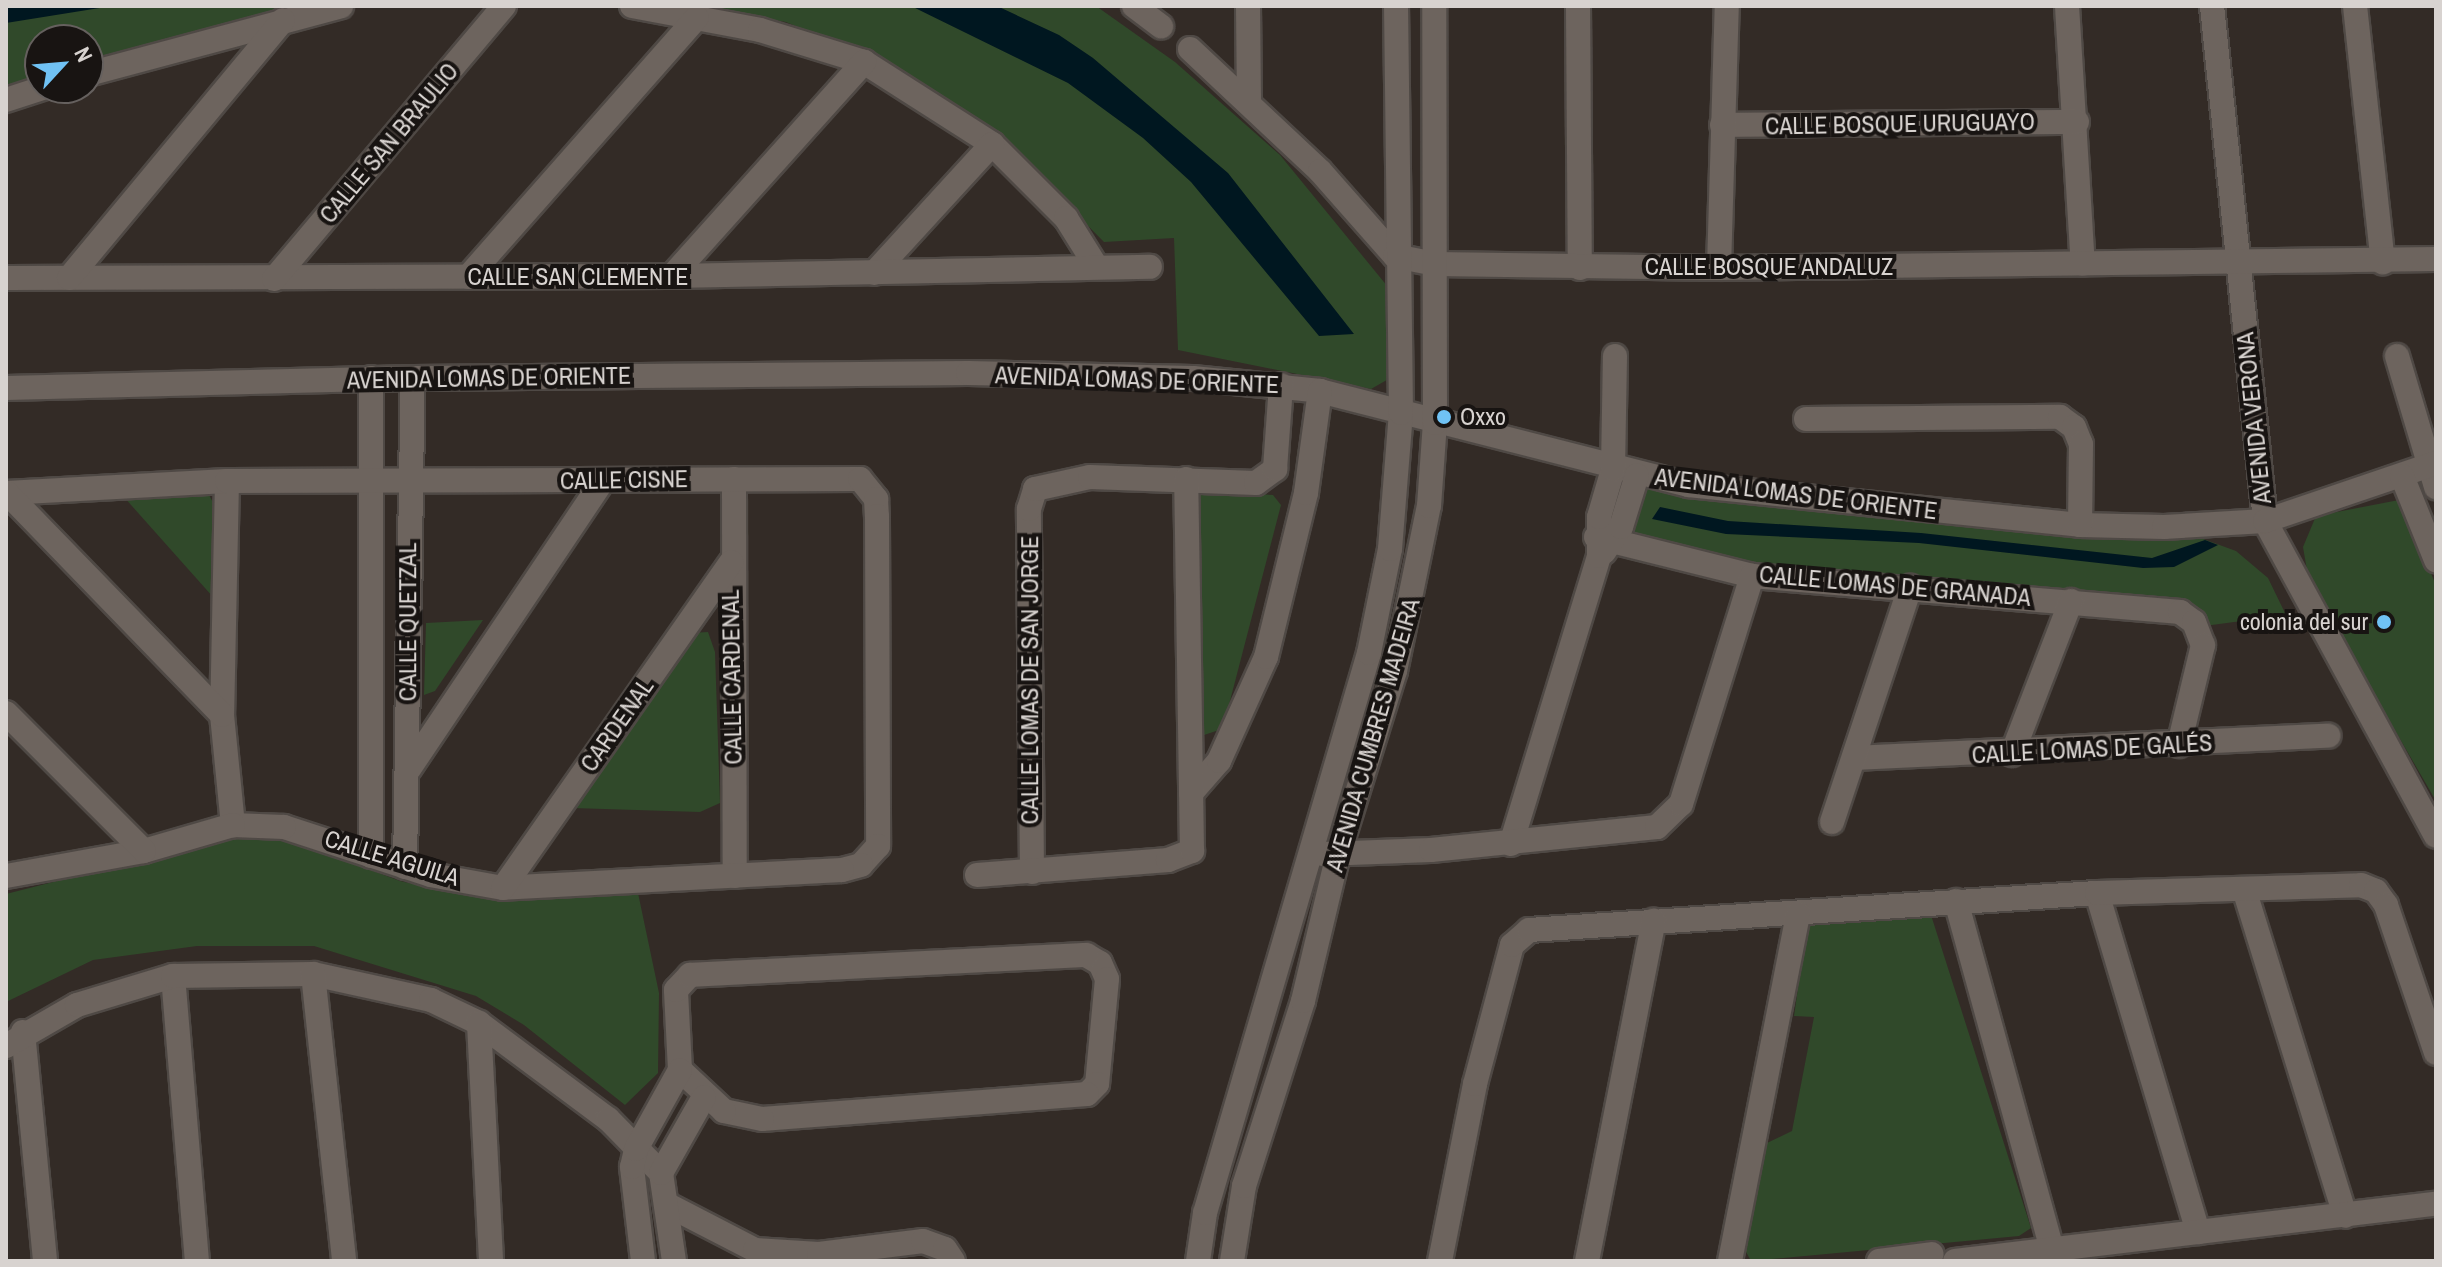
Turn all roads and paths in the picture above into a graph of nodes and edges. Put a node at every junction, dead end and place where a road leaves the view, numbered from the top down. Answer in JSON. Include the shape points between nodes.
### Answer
{"nodes":[{"id":1,"x":341,"y":6,"type":"edge"},
{"id":2,"x":504,"y":6,"type":"edge"},
{"id":3,"x":632,"y":6,"type":"edge"},
{"id":4,"x":1134,"y":6,"type":"edge"},
{"id":5,"x":1248,"y":6,"type":"edge"},
{"id":6,"x":1396,"y":6,"type":"edge"},
{"id":7,"x":1434,"y":6,"type":"edge"},
{"id":8,"x":1578,"y":6,"type":"edge"},
{"id":9,"x":1727,"y":6,"type":"edge"},
{"id":10,"x":2067,"y":6,"type":"edge"},
{"id":11,"x":2212,"y":6,"type":"edge"},
{"id":12,"x":2355,"y":6,"type":"edge"},
{"id":13,"x":697,"y":17,"type":"junction"},
{"id":14,"x":283,"y":20,"type":"junction"},
{"id":15,"x":1161,"y":26,"type":"dead end"},
{"id":16,"x":1190,"y":49,"type":"dead end"},
{"id":17,"x":864,"y":62,"type":"junction"},
{"id":18,"x":104,"y":70,"type":"edge"},
{"id":19,"x":1249,"y":101,"type":"junction"},
{"id":20,"x":2077,"y":122,"type":"junction"},
{"id":21,"x":1722,"y":125,"type":"junction"},
{"id":22,"x":992,"y":144,"type":"junction"},
{"id":23,"x":1395,"y":256,"type":"junction"},
{"id":24,"x":2436,"y":259,"type":"edge"},
{"id":25,"x":2383,"y":262,"type":"junction"},
{"id":26,"x":1435,"y":264,"type":"junction"},
{"id":27,"x":2083,"y":264,"type":"junction"},
{"id":28,"x":2237,"y":264,"type":"junction"},
{"id":29,"x":1096,"y":266,"type":"junction"},
{"id":30,"x":1150,"y":267,"type":"dead end"},
{"id":31,"x":1580,"y":268,"type":"junction"},
{"id":32,"x":1719,"y":268,"type":"junction"},
{"id":33,"x":874,"y":273,"type":"junction"},
{"id":34,"x":672,"y":276,"type":"junction"},
{"id":35,"x":468,"y":277,"type":"junction"},
{"id":36,"x":6,"y":278,"type":"edge"},
{"id":37,"x":69,"y":278,"type":"junction"},
{"id":38,"x":274,"y":279,"type":"junction"},
{"id":39,"x":1615,"y":356,"type":"dead end"},
{"id":40,"x":2397,"y":356,"type":"dead end"},
{"id":41,"x":371,"y":378,"type":"junction"},
{"id":42,"x":413,"y":378,"type":"junction"},
{"id":43,"x":1281,"y":385,"type":"junction"},
{"id":44,"x":6,"y":388,"type":"edge"},
{"id":45,"x":1320,"y":391,"type":"junction"},
{"id":46,"x":1401,"y":413,"type":"junction"},
{"id":47,"x":1806,"y":419,"type":"dead end"},
{"id":48,"x":1435,"y":423,"type":"junction"},
{"id":49,"x":1613,"y":469,"type":"junction"},
{"id":50,"x":2433,"y":472,"type":"edge"},
{"id":51,"x":1637,"y":475,"type":"junction"},
{"id":52,"x":2402,"y":476,"type":"junction"},
{"id":53,"x":734,"y":479,"type":"junction"},
{"id":54,"x":1186,"y":479,"type":"junction"},
{"id":55,"x":603,"y":480,"type":"junction"},
{"id":56,"x":227,"y":481,"type":"junction"},
{"id":57,"x":374,"y":481,"type":"junction"},
{"id":58,"x":407,"y":483,"type":"junction"},
{"id":59,"x":7,"y":493,"type":"edge"},
{"id":60,"x":2265,"y":521,"type":"junction"},
{"id":61,"x":2080,"y":525,"type":"junction"},
{"id":62,"x":1603,"y":545,"type":"junction"},
{"id":63,"x":2436,"y":560,"type":"edge"},
{"id":64,"x":731,"y":562,"type":"junction"},
{"id":65,"x":1752,"y":576,"type":"junction"},
{"id":66,"x":1910,"y":587,"type":"junction"},
{"id":67,"x":2071,"y":601,"type":"junction"},
{"id":68,"x":6,"y":713,"type":"edge"},
{"id":69,"x":222,"y":715,"type":"junction"},
{"id":70,"x":2328,"y":736,"type":"dead end"},
{"id":71,"x":2179,"y":745,"type":"junction"},
{"id":72,"x":2012,"y":754,"type":"junction"},
{"id":73,"x":1855,"y":758,"type":"junction"},
{"id":74,"x":409,"y":769,"type":"junction"},
{"id":75,"x":1191,"y":793,"type":"junction"},
{"id":76,"x":1832,"y":822,"type":"dead end"},
{"id":77,"x":233,"y":825,"type":"junction"},
{"id":78,"x":2436,"y":836,"type":"edge"},
{"id":79,"x":1511,"y":844,"type":"junction"},
{"id":80,"x":144,"y":851,"type":"junction"},
{"id":81,"x":1308,"y":853,"type":"junction"},
{"id":82,"x":1338,"y":854,"type":"junction"},
{"id":83,"x":875,"y":855,"type":"joint"},
{"id":84,"x":371,"y":856,"type":"junction"},
{"id":85,"x":405,"y":867,"type":"junction"},
{"id":86,"x":1032,"y":872,"type":"junction"},
{"id":87,"x":977,"y":875,"type":"dead end"},
{"id":88,"x":6,"y":876,"type":"edge"},
{"id":89,"x":735,"y":876,"type":"junction"},
{"id":90,"x":503,"y":888,"type":"junction"},
{"id":91,"x":2244,"y":889,"type":"junction"},
{"id":92,"x":2097,"y":893,"type":"junction"},
{"id":93,"x":1956,"y":901,"type":"junction"},
{"id":94,"x":1798,"y":914,"type":"junction"},
{"id":95,"x":1654,"y":921,"type":"junction"},
{"id":96,"x":313,"y":974,"type":"junction"},
{"id":97,"x":173,"y":976,"type":"junction"},
{"id":98,"x":479,"y":1023,"type":"junction"},
{"id":99,"x":15,"y":1039,"type":"edge"},
{"id":100,"x":2436,"y":1053,"type":"edge"},
{"id":101,"x":680,"y":1070,"type":"junction"},
{"id":102,"x":704,"y":1097,"type":"junction"},
{"id":103,"x":636,"y":1149,"type":"junction"},
{"id":104,"x":661,"y":1173,"type":"junction"},
{"id":105,"x":666,"y":1204,"type":"junction"},
{"id":106,"x":2436,"y":1204,"type":"edge"},
{"id":107,"x":2345,"y":1216,"type":"junction"},
{"id":108,"x":2198,"y":1232,"type":"junction"},
{"id":109,"x":2052,"y":1250,"type":"junction"},
{"id":110,"x":949,"y":1255,"type":"edge"},
{"id":111,"x":1927,"y":1258,"type":"edge"},
{"id":112,"x":45,"y":1261,"type":"edge"},
{"id":113,"x":197,"y":1261,"type":"edge"},
{"id":114,"x":344,"y":1261,"type":"edge"},
{"id":115,"x":491,"y":1261,"type":"edge"},
{"id":116,"x":643,"y":1261,"type":"edge"},
{"id":117,"x":674,"y":1261,"type":"edge"},
{"id":118,"x":1198,"y":1261,"type":"edge"},
{"id":119,"x":1232,"y":1261,"type":"edge"},
{"id":120,"x":1440,"y":1261,"type":"edge"},
{"id":121,"x":1587,"y":1261,"type":"edge"},
{"id":122,"x":1730,"y":1261,"type":"edge"},
{"id":123,"x":1879,"y":1261,"type":"edge"}],
"edges":[{"from":1,"to":14,"type":"street"},
{"from":2,"to":38,"type":"street","name":"CALLE SAN BRAULIO"},
{"from":3,"to":13,"type":"street"},
{"from":4,"to":15,"type":"street"},
{"from":5,"to":19,"type":"street"},
{"from":6,"to":23,"type":"street","name":"AVENIDA CUMBRES MADEIRA"},
{"from":7,"to":26,"type":"street","name":"AVENIDA CUMBRES MADEIRA"},
{"from":8,"to":31,"type":"street"},
{"from":9,"to":21,"type":"street"},
{"from":10,"to":20,"type":"street"},
{"from":11,"to":28,"type":"street","name":"AVENIDA VERONA"},
{"from":12,"to":25,"type":"street"},
{"from":13,"to":17,"type":"street","via":[[815,43]]},
{"from":13,"to":35,"type":"street"},
{"from":14,"to":18,"type":"street"},
{"from":14,"to":37,"type":"street"},
{"from":16,"to":19,"type":"street"},
{"from":17,"to":22,"type":"street"},
{"from":17,"to":34,"type":"street"},
{"from":19,"to":23,"type":"street"},
{"from":20,"to":21,"type":"street","name":"CALLE BOSQUE URUGUAYO"},
{"from":20,"to":27,"type":"street"},
{"from":21,"to":32,"type":"street"},
{"from":22,"to":29,"type":"street","via":[[1066,218]]},
{"from":22,"to":33,"type":"street"},
{"from":23,"to":26,"type":"street","name":"CALLE BOSQUE ANDALUZ"},
{"from":23,"to":46,"type":"street","name":"AVENIDA CUMBRES MADEIRA"},
{"from":24,"to":25,"type":"street","name":"CALLE BOSQUE ANDALUZ"},
{"from":25,"to":28,"type":"street","name":"CALLE BOSQUE ANDALUZ"},
{"from":26,"to":31,"type":"street","name":"CALLE BOSQUE ANDALUZ"},
{"from":26,"to":48,"type":"street","name":"AVENIDA CUMBRES MADEIRA"},
{"from":27,"to":28,"type":"street","name":"CALLE BOSQUE ANDALUZ"},
{"from":27,"to":32,"type":"street","name":"CALLE BOSQUE ANDALUZ"},
{"from":28,"to":60,"type":"street","name":"AVENIDA VERONA"},
{"from":29,"to":30,"type":"street","name":"CALLE SAN CLEMENTE"},
{"from":29,"to":33,"type":"street","name":"CALLE SAN CLEMENTE"},
{"from":31,"to":32,"type":"street","name":"CALLE BOSQUE ANDALUZ"},
{"from":33,"to":34,"type":"street","name":"CALLE SAN CLEMENTE"},
{"from":34,"to":35,"type":"street","name":"CALLE SAN CLEMENTE"},
{"from":35,"to":38,"type":"street","name":"CALLE SAN CLEMENTE"},
{"from":36,"to":37,"type":"street","name":"CALLE SAN CLEMENTE"},
{"from":37,"to":38,"type":"street","name":"CALLE SAN CLEMENTE"},
{"from":39,"to":49,"type":"street"},
{"from":40,"to":50,"type":"street"},
{"from":41,"to":42,"type":"street","name":"AVENIDA LOMAS DE ORIENTE"},
{"from":41,"to":44,"type":"street","name":"AVENIDA LOMAS DE ORIENTE"},
{"from":41,"to":57,"type":"street","name":"CALLE QUETZAL"},
{"from":42,"to":43,"type":"street","name":"AVENIDA LOMAS DE ORIENTE","via":[[1063,374]]},
{"from":42,"to":58,"type":"street","name":"CALLE QUETZAL"},
{"from":43,"to":45,"type":"street","name":"AVENIDA LOMAS DE ORIENTE"},
{"from":43,"to":54,"type":"street","via":[[1275,469],[1256,483]]},
{"from":45,"to":46,"type":"street","name":"AVENIDA LOMAS DE ORIENTE"},
{"from":45,"to":75,"type":"street","via":[[1306,493],[1266,657],[1219,761]]},
{"from":46,"to":48,"type":"street","name":"AVENIDA LOMAS DE ORIENTE"},
{"from":46,"to":81,"type":"street","name":"AVENIDA CUMBRES MADEIRA","via":[[1390,549],[1369,653]]},
{"from":47,"to":61,"type":"street","via":[[2060,417],[2074,427],[2081,444]]},
{"from":48,"to":49,"type":"street","name":"AVENIDA LOMAS DE ORIENTE"},
{"from":48,"to":82,"type":"street","name":"AVENIDA CUMBRES MADEIRA","via":[[1415,583],[1395,671]]},
{"from":49,"to":51,"type":"street","name":"AVENIDA LOMAS DE ORIENTE"},
{"from":49,"to":62,"type":"street"},
{"from":50,"to":52,"type":"street","name":"AVENIDA LOMAS DE ORIENTE"},
{"from":51,"to":61,"type":"street","name":"AVENIDA LOMAS DE ORIENTE","via":[[1688,485]]},
{"from":51,"to":62,"type":"street"},
{"from":52,"to":60,"type":"street","name":"AVENIDA LOMAS DE ORIENTE"},
{"from":52,"to":63,"type":"street"},
{"from":53,"to":55,"type":"street","name":"CALLE CISNE"},
{"from":53,"to":64,"type":"street","name":"CALLE CARDENAL"},
{"from":53,"to":83,"type":"street","name":"CALLE CISNE","via":[[848,475],[869,486],[876,499]]},
{"from":54,"to":75,"type":"street"},
{"from":54,"to":86,"type":"street","name":"CALLE LOMAS DE SAN JORGE","via":[[1090,477],[1035,489],[1029,509]]},
{"from":55,"to":58,"type":"street","name":"CALLE CISNE"},
{"from":55,"to":74,"type":"street"},
{"from":56,"to":57,"type":"street","name":"CALLE CISNE"},
{"from":56,"to":59,"type":"street","name":"CALLE CISNE"},
{"from":56,"to":69,"type":"street"},
{"from":57,"to":58,"type":"street","name":"CALLE CISNE"},
{"from":57,"to":84,"type":"street","name":"CALLE QUETZAL"},
{"from":58,"to":74,"type":"street","name":"CALLE QUETZAL"},
{"from":59,"to":69,"type":"street"},
{"from":60,"to":61,"type":"street","name":"AVENIDA LOMAS DE ORIENTE"},
{"from":60,"to":78,"type":"street","name":"AVENIDA VERONA"},
{"from":62,"to":65,"type":"street","name":"CALLE LOMAS DE GRANADA"},
{"from":62,"to":79,"type":"street"},
{"from":64,"to":89,"type":"street","name":"CALLE CARDENAL"},
{"from":64,"to":90,"type":"street","name":"CARDENAL"},
{"from":65,"to":66,"type":"street","name":"CALLE LOMAS DE GRANADA"},
{"from":65,"to":79,"type":"street","via":[[1681,804],[1657,827]]},
{"from":66,"to":67,"type":"street","name":"CALLE LOMAS DE GRANADA"},
{"from":66,"to":73,"type":"street"},
{"from":67,"to":71,"type":"street","name":"CALLE LOMAS DE GRANADA","via":[[2154,607],[2180,612],[2194,622],[2203,645]]},
{"from":67,"to":72,"type":"street"},
{"from":68,"to":80,"type":"street"},
{"from":69,"to":77,"type":"street"},
{"from":70,"to":71,"type":"street","name":"CALLE LOMAS DE GALÉS"},
{"from":71,"to":72,"type":"street","name":"CALLE LOMAS DE GALÉS"},
{"from":72,"to":73,"type":"street","name":"CALLE LOMAS DE GALÉS"},
{"from":73,"to":76,"type":"street"},
{"from":74,"to":85,"type":"street","name":"CALLE QUETZAL"},
{"from":75,"to":86,"type":"street","via":[[1192,851],[1168,860]]},
{"from":77,"to":80,"type":"street","name":"CALLE AGUILA"},
{"from":77,"to":84,"type":"street","name":"CALLE AGUILA","via":[[284,827]]},
{"from":79,"to":82,"type":"street"},
{"from":80,"to":88,"type":"street","name":"CALLE AGUILA"},
{"from":81,"to":82,"type":"street"},
{"from":81,"to":118,"type":"street","name":"AVENIDA CUMBRES MADEIRA","via":[[1205,1213]]},
{"from":82,"to":119,"type":"street","name":"AVENIDA CUMBRES MADEIRA","via":[[1303,1001],[1244,1186]]},
{"from":83,"to":89,"type":"street","name":"CALLE AGUILA","via":[[842,870]]},
{"from":84,"to":85,"type":"street","name":"CALLE AGUILA"},
{"from":85,"to":90,"type":"street","name":"CALLE AGUILA"},
{"from":86,"to":87,"type":"street"},
{"from":89,"to":90,"type":"street","name":"CALLE AGUILA"},
{"from":91,"to":92,"type":"street"},
{"from":91,"to":100,"type":"street","via":[[2348,883],[2376,891],[2386,905]]},
{"from":91,"to":107,"type":"street"},
{"from":92,"to":93,"type":"street"},
{"from":92,"to":108,"type":"street"},
{"from":93,"to":94,"type":"street"},
{"from":93,"to":109,"type":"street"},
{"from":94,"to":95,"type":"street"},
{"from":94,"to":122,"type":"street"},
{"from":95,"to":120,"type":"street","via":[[1529,930],[1512,945],[1475,1084]]},
{"from":95,"to":121,"type":"street"},
{"from":96,"to":97,"type":"street"},
{"from":96,"to":98,"type":"street","via":[[431,1000]]},
{"from":96,"to":114,"type":"street"},
{"from":97,"to":99,"type":"street","via":[[77,1005]]},
{"from":97,"to":113,"type":"street"},
{"from":98,"to":103,"type":"street","via":[[608,1119]]},
{"from":98,"to":115,"type":"street"},
{"from":99,"to":112,"type":"street"},
{"from":101,"to":102,"type":"street"},
{"from":101,"to":102,"type":"street","via":[[676,990],[690,975],[1086,955],[1100,963],[1107,979],[1097,1084],[1087,1094],[762,1119],[724,1111]]},
{"from":101,"to":103,"type":"street"},
{"from":102,"to":104,"type":"street"},
{"from":103,"to":104,"type":"street"},
{"from":103,"to":116,"type":"street","via":[[632,1167]]},
{"from":104,"to":105,"type":"street"},
{"from":105,"to":110,"type":"street","via":[[744,1245],[779,1254],[923,1241]]},
{"from":105,"to":117,"type":"street"},
{"from":106,"to":107,"type":"street"},
{"from":107,"to":108,"type":"street"},
{"from":108,"to":109,"type":"street"},
{"from":109,"to":111,"type":"street"},
{"from":111,"to":123,"type":"street"}]}
